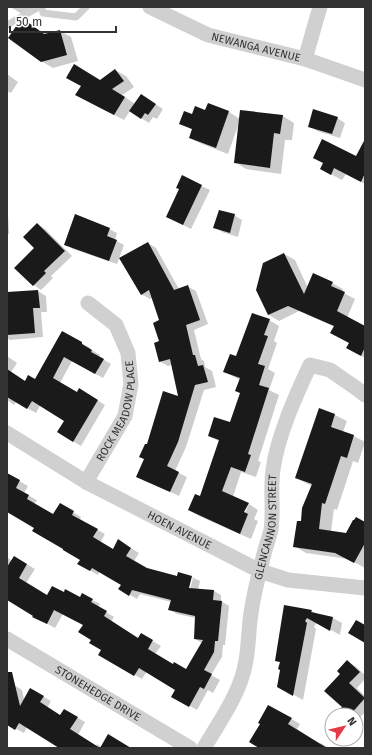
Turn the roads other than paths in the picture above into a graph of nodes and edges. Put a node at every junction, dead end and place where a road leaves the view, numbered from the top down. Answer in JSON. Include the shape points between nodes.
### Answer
{"nodes":[{"id":1,"x":40,"y":7,"type":"edge"},
{"id":2,"x":86,"y":7,"type":"edge"},
{"id":3,"x":150,"y":7,"type":"edge"},
{"id":4,"x":320,"y":7,"type":"edge"},
{"id":5,"x":7,"y":25,"type":"edge"},
{"id":6,"x":305,"y":59,"type":"junction"},
{"id":7,"x":365,"y":80,"type":"edge"},
{"id":8,"x":88,"y":303,"type":"dead end"},
{"id":9,"x":365,"y":395,"type":"edge"},
{"id":10,"x":7,"y":433,"type":"edge"},
{"id":11,"x":86,"y":482,"type":"junction"},
{"id":12,"x":260,"y":571,"type":"junction"},
{"id":13,"x":365,"y":588,"type":"edge"},
{"id":14,"x":7,"y":639,"type":"edge"},
{"id":15,"x":190,"y":748,"type":"edge"},
{"id":16,"x":204,"y":748,"type":"edge"}],
"edges":[{"from":1,"to":2,"type":"lane","via":[[43,13],[76,17]]},
{"from":1,"to":5,"type":"lane"},
{"from":3,"to":6,"type":"street","name":"NEWANGA AVENUE","via":[[208,35]]},
{"from":4,"to":6,"type":"street"},
{"from":6,"to":7,"type":"street","name":"NEWANGA AVENUE"},
{"from":8,"to":11,"type":"street","name":"ROCK MEADOW PLACE","via":[[116,325],[128,353],[131,384],[125,416]]},
{"from":9,"to":12,"type":"street","name":"GLENCANNON STREET","via":[[330,370],[310,365],[278,446],[271,487],[271,532]]},
{"from":10,"to":11,"type":"street","name":"HOEN AVENUE"},
{"from":11,"to":12,"type":"street","name":"HOEN AVENUE"},
{"from":12,"to":13,"type":"street","name":"HOEN AVENUE","via":[[288,580]]},
{"from":12,"to":16,"type":"street","name":"GLENCANNON STREET","via":[[251,612],[244,670],[226,711]]},
{"from":14,"to":15,"type":"street","name":"STONEHEDGE DRIVE"}]}
